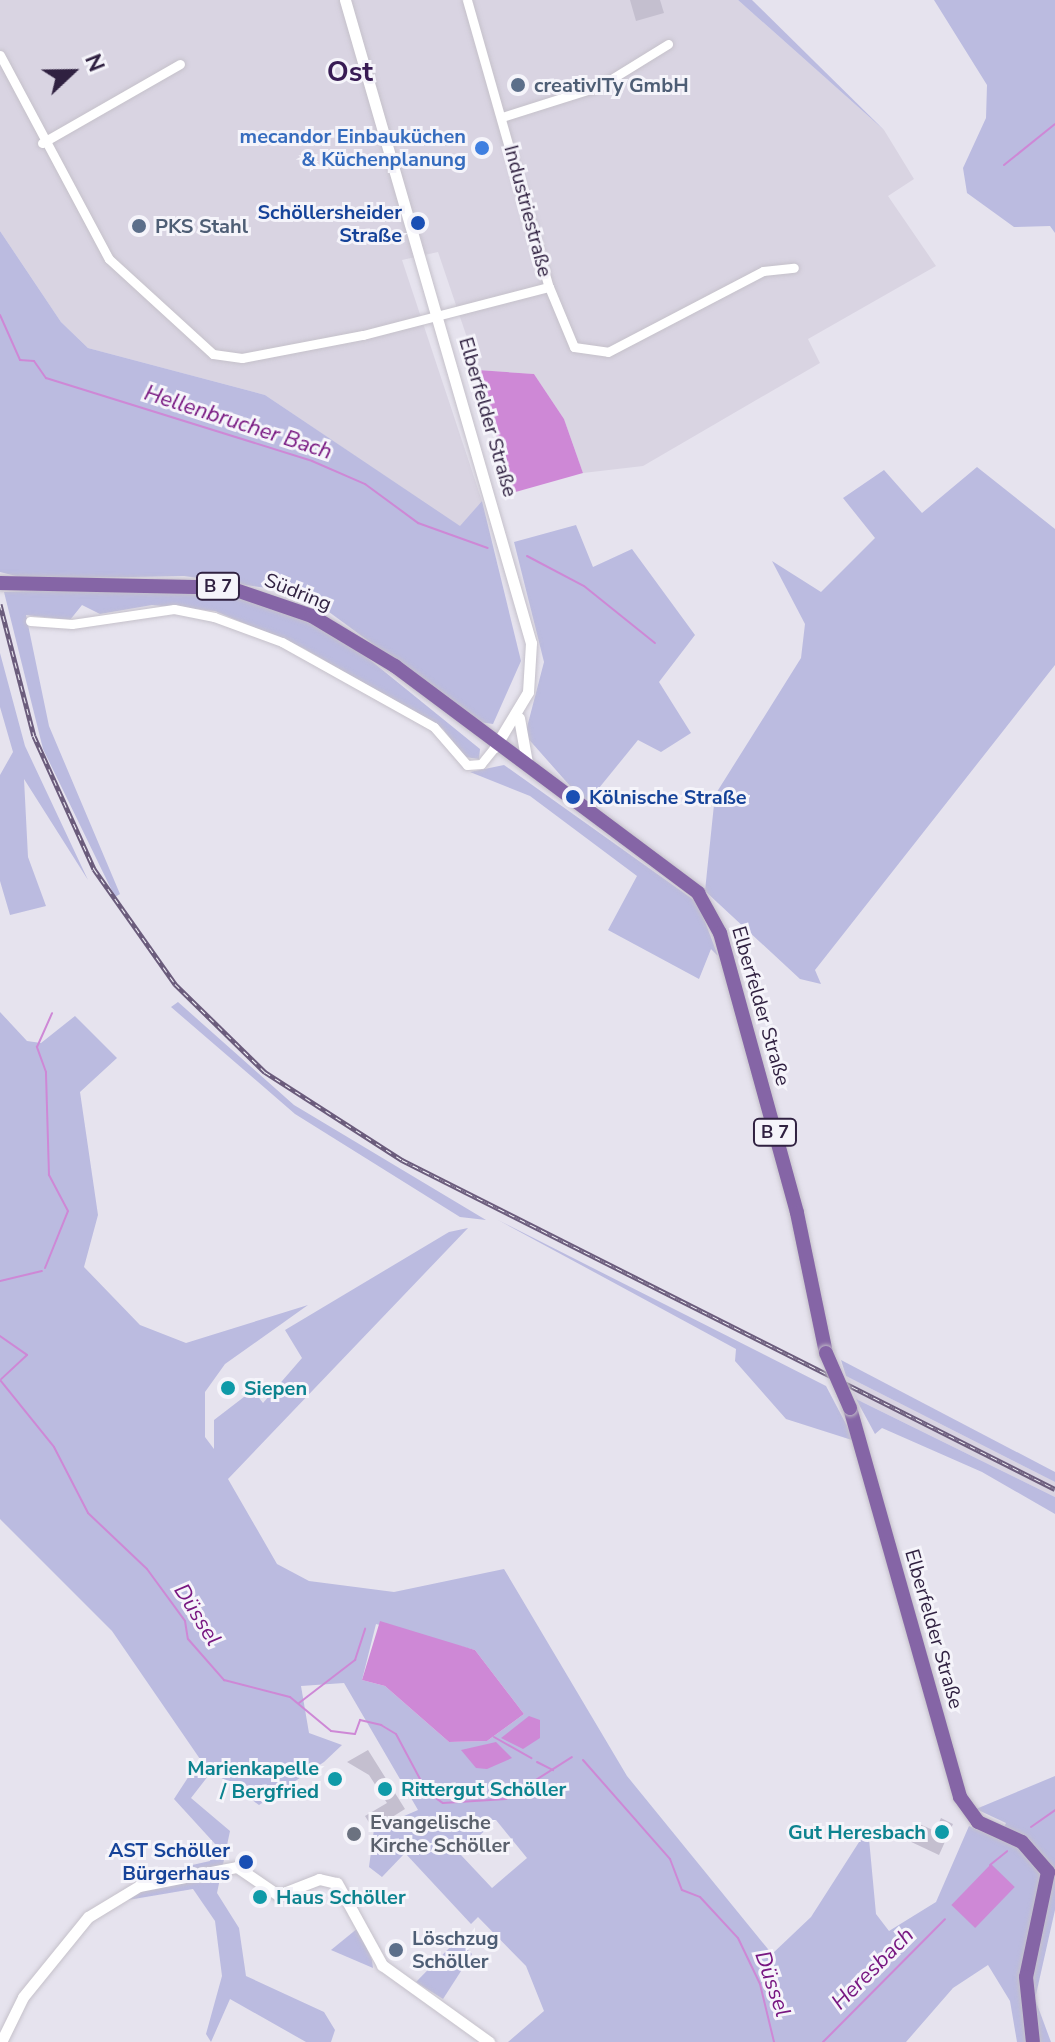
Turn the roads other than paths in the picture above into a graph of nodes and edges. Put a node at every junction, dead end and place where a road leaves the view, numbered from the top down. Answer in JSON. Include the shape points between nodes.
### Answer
{"nodes":[{"id":1,"x":345,"y":0,"type":"edge"},
{"id":2,"x":467,"y":0,"type":"edge"},
{"id":3,"x":668,"y":44,"type":"dead end"},
{"id":4,"x":0,"y":55,"type":"edge"},
{"id":5,"x":180,"y":64,"type":"dead end"},
{"id":6,"x":502,"y":117,"type":"junction"},
{"id":7,"x":42,"y":143,"type":"junction"},
{"id":8,"x":794,"y":268,"type":"dead end"},
{"id":9,"x":549,"y":287,"type":"junction"},
{"id":10,"x":438,"y":317,"type":"junction"},
{"id":11,"x":0,"y":583,"type":"edge"},
{"id":12,"x":30,"y":621,"type":"dead end"},
{"id":13,"x":520,"y":714,"type":"junction"},
{"id":14,"x":495,"y":747,"type":"junction"},
{"id":15,"x":532,"y":774,"type":"junction"},
{"id":16,"x":1,"y":2042,"type":"edge"},
{"id":17,"x":489,"y":2042,"type":"edge"},
{"id":18,"x":1033,"y":2042,"type":"edge"}],
"edges":[{"from":1,"to":10,"type":"street","name":"Elberfelder Straße"},
{"from":2,"to":6,"type":"street","name":"Industriestraße"},
{"from":3,"to":6,"type":"street","name":"Industriestraße","via":[[600,86]]},
{"from":4,"to":7,"type":"street"},
{"from":5,"to":7,"type":"street"},
{"from":6,"to":9,"type":"street","name":"Industriestraße"},
{"from":7,"to":10,"type":"street","via":[[129,284],[213,354],[242,358]]},
{"from":8,"to":9,"type":"street","via":[[763,271],[597,353],[574,347]]},
{"from":9,"to":10,"type":"street","name":"Industriestraße"},
{"from":10,"to":13,"type":"street","name":"Elberfelder Straße","via":[[531,643]]},
{"from":11,"to":14,"type":"main road","name":"Südring","number":"B 7","via":[[164,581],[279,602],[395,666]]},
{"from":12,"to":14,"type":"street","via":[[188,610],[313,659],[434,727],[467,765],[481,764]]},
{"from":13,"to":14,"type":"street","name":"Elberfelder Straße"},
{"from":13,"to":15,"type":"street","via":[[519,744]]},
{"from":14,"to":15,"type":"main road","name":"Elberfelder Straße","number":"B 7"},
{"from":15,"to":18,"type":"main road","name":"Elberfelder Straße","number":"B 7","bridge":true,"via":[[688,885],[713,914],[797,1213],[826,1353],[850,1408],[960,1797],[978,1822],[1022,1842],[1048,1872],[1026,1977]]},
{"from":16,"to":17,"type":"street","via":[[23,1997],[88,1917],[139,1886],[237,1867],[275,1895],[319,1879],[337,1883],[382,1965]]}]}
